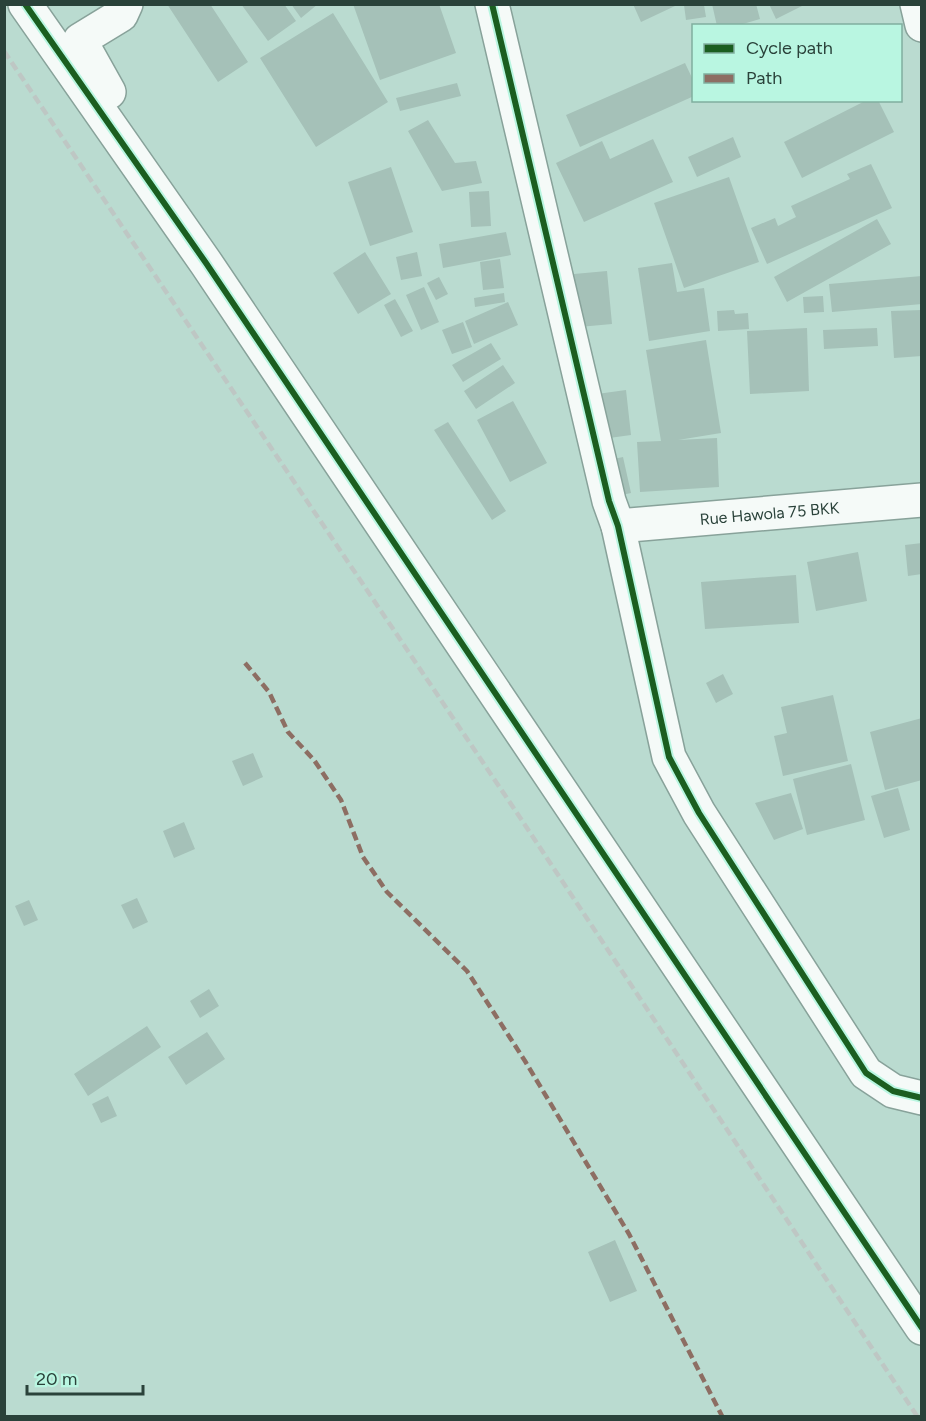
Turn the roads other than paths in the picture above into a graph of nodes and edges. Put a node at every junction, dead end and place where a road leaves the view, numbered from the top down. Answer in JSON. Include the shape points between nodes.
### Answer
{"nodes":[{"id":1,"x":26,"y":4,"type":"edge"},
{"id":2,"x":492,"y":4,"type":"edge"},
{"id":3,"x":917,"y":4,"type":"edge"},
{"id":4,"x":123,"y":10,"type":"edge"},
{"id":5,"x":921,"y":25,"type":"edge"},
{"id":6,"x":180,"y":227,"type":"junction"},
{"id":7,"x":921,"y":500,"type":"edge"},
{"id":8,"x":618,"y":526,"type":"junction"},
{"id":9,"x":921,"y":1098,"type":"edge"},
{"id":10,"x":921,"y":1328,"type":"edge"}],
"edges":[{"from":1,"to":6,"type":"street"},
{"from":2,"to":8,"type":"street"},
{"from":3,"to":5,"type":"street"},
{"from":4,"to":6,"type":"street","via":[[80,40]]},
{"from":6,"to":10,"type":"street"},
{"from":7,"to":8,"type":"street","name":"Rue Hawola 75 BKK"},
{"from":8,"to":9,"type":"street","via":[[669,757],[866,1073],[892,1091]]}]}
